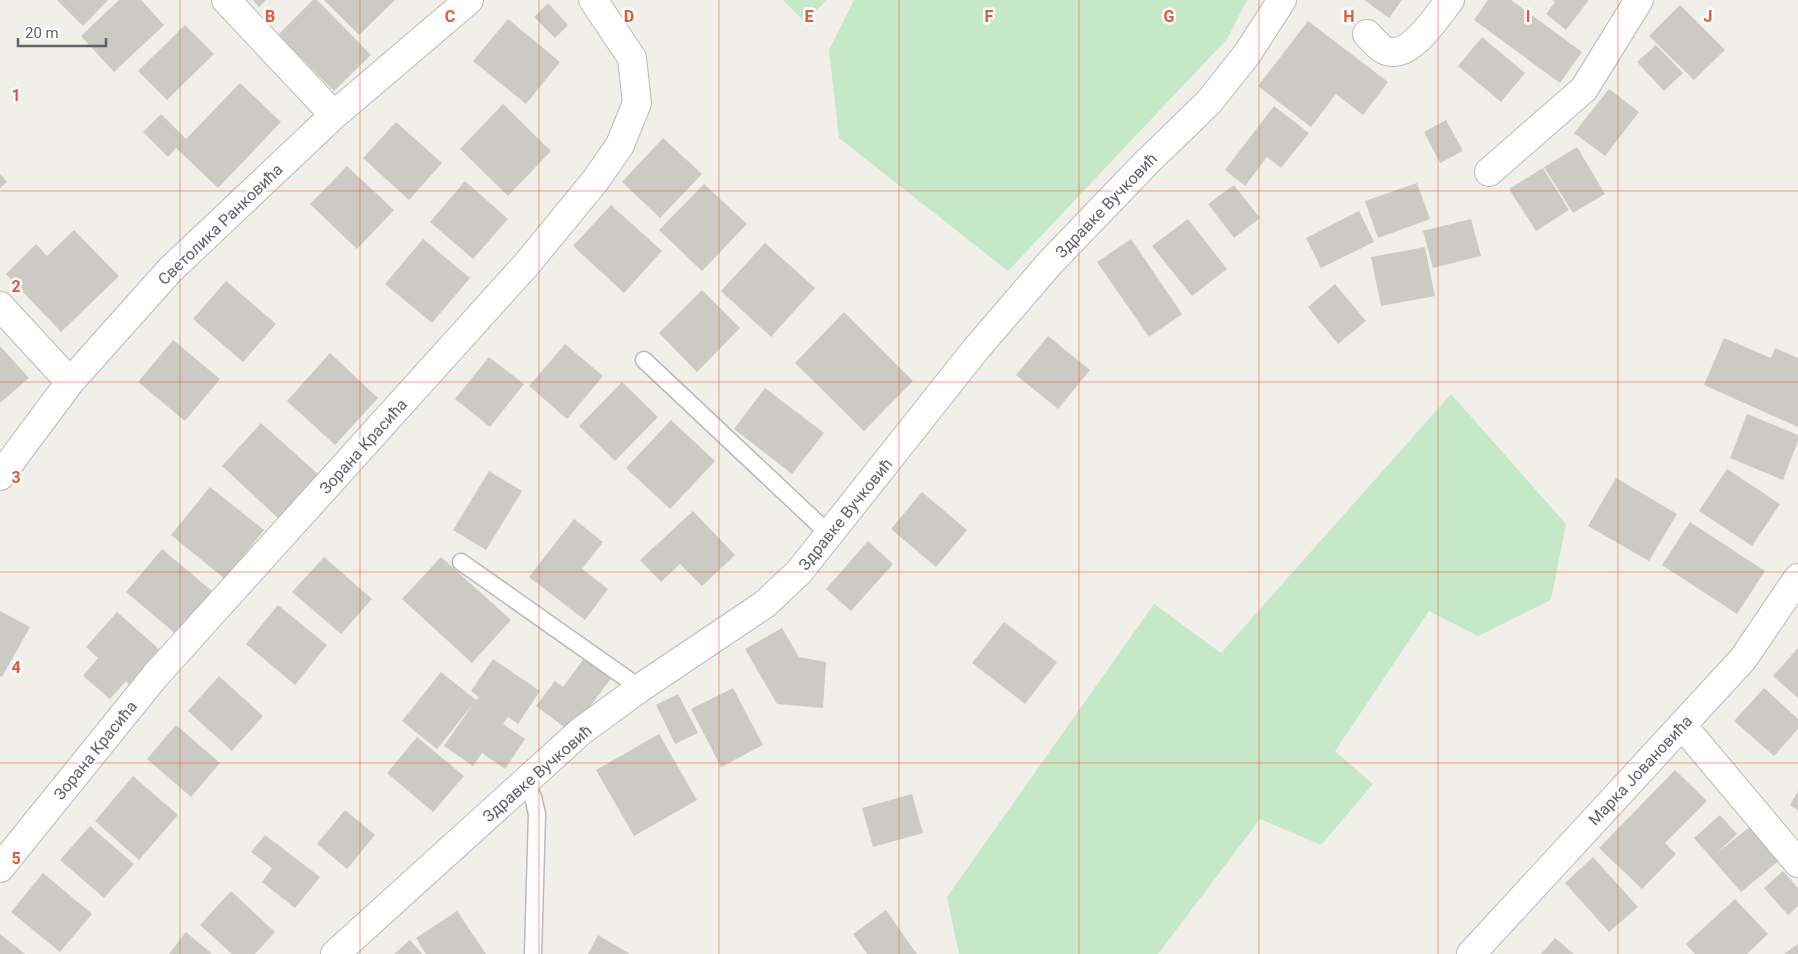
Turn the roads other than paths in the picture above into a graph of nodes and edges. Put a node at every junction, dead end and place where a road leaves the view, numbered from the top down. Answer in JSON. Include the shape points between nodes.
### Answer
{"nodes":[{"id":1,"x":226,"y":0,"type":"edge"},
{"id":2,"x":469,"y":0,"type":"edge"},
{"id":3,"x":593,"y":0,"type":"edge"},
{"id":4,"x":1282,"y":0,"type":"edge"},
{"id":5,"x":1450,"y":0,"type":"edge"},
{"id":6,"x":1639,"y":0,"type":"edge"},
{"id":7,"x":1367,"y":34,"type":"dead end"},
{"id":8,"x":334,"y":115,"type":"junction"},
{"id":9,"x":1489,"y":172,"type":"dead end"},
{"id":10,"x":0,"y":306,"type":"edge"},
{"id":11,"x":644,"y":360,"type":"dead end"},
{"id":12,"x":70,"y":382,"type":"junction"},
{"id":13,"x":0,"y":476,"type":"edge"},
{"id":14,"x":829,"y":534,"type":"junction"},
{"id":15,"x":462,"y":562,"type":"dead end"},
{"id":16,"x":1798,"y":578,"type":"edge"},
{"id":17,"x":640,"y":688,"type":"junction"},
{"id":18,"x":1682,"y":724,"type":"junction"},
{"id":19,"x":525,"y":782,"type":"junction"},
{"id":20,"x":1798,"y":864,"type":"edge"},
{"id":21,"x":0,"y":868,"type":"edge"},
{"id":22,"x":335,"y":954,"type":"edge"},
{"id":23,"x":533,"y":954,"type":"edge"},
{"id":24,"x":1470,"y":954,"type":"edge"}],
"edges":[{"from":1,"to":8,"type":"street"},
{"from":2,"to":8,"type":"street","name":"Светолика Ранковића"},
{"from":3,"to":21,"type":"street","name":"Зорана Красића","via":[[632,58],[637,84],[637,103],[630,124],[610,159],[526,265],[155,676]]},
{"from":4,"to":14,"type":"street","name":"Здравке Вучковић","via":[[1247,54],[1209,102],[1043,271],[976,349]]},
{"from":5,"to":7,"type":"street","via":[[1412,46],[1399,53],[1386,51]]},
{"from":6,"to":9,"type":"street","via":[[1584,88]]},
{"from":8,"to":12,"type":"street","name":"Светолика Ранковића","via":[[170,270]]},
{"from":10,"to":12,"type":"street"},
{"from":11,"to":14,"type":"lane"},
{"from":12,"to":13,"type":"street","name":"Светолика Ранковића"},
{"from":14,"to":17,"type":"street","name":"Здравке Вучковић","via":[[799,572],[765,604]]},
{"from":15,"to":17,"type":"lane"},
{"from":16,"to":18,"type":"street","name":"Марка Јовановића","via":[[1743,659]]},
{"from":17,"to":19,"type":"street","name":"Здравке Вучковић","via":[[580,732]]},
{"from":18,"to":20,"type":"street"},
{"from":18,"to":24,"type":"street","name":"Марка Јовановића"},
{"from":19,"to":22,"type":"street","name":"Здравке Вучковић"},
{"from":19,"to":23,"type":"lane","via":[[533,796],[538,821]]}]}
